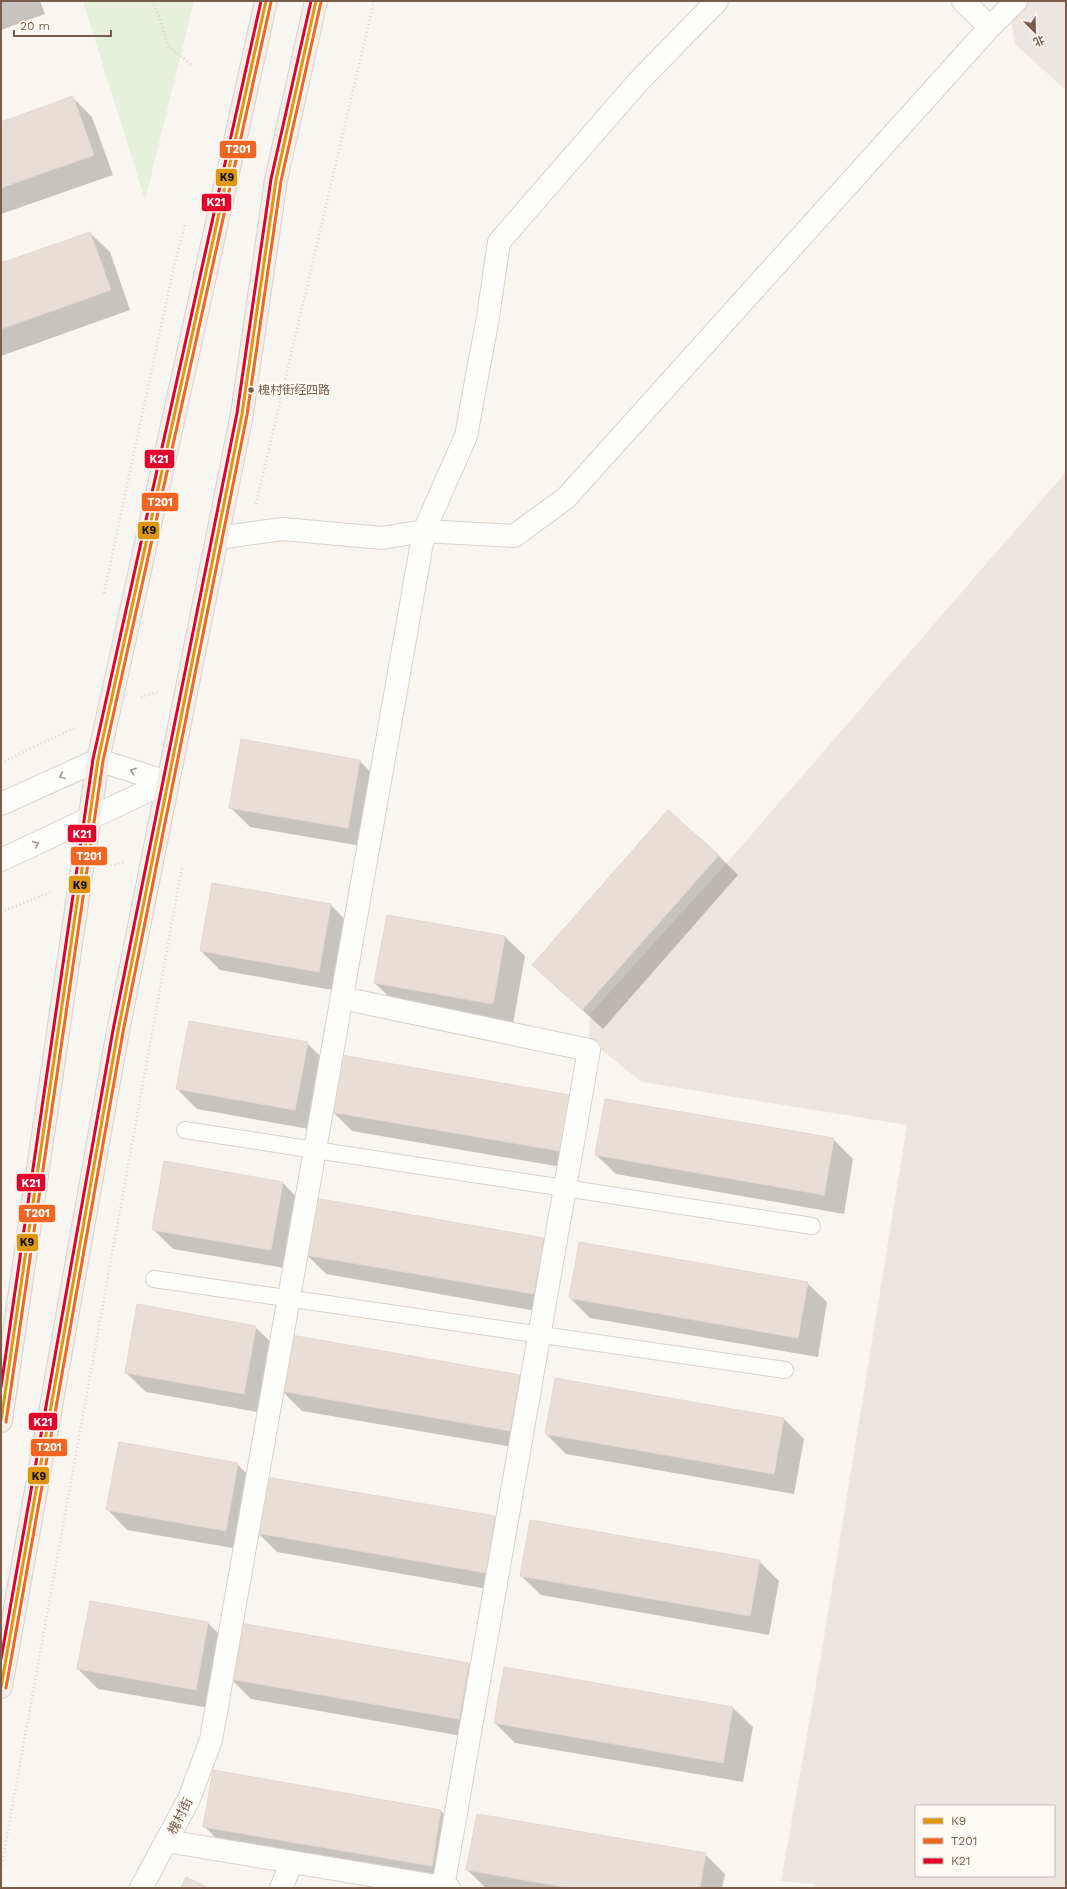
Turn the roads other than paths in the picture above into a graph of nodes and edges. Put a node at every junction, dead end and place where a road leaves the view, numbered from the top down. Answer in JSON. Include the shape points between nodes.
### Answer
{"nodes":[{"id":1,"x":266,"y":1,"type":"edge"},
{"id":2,"x":316,"y":1,"type":"edge"},
{"id":3,"x":717,"y":1,"type":"edge"},
{"id":4,"x":963,"y":1,"type":"edge"},
{"id":5,"x":1016,"y":1,"type":"edge"},
{"id":6,"x":990,"y":27,"type":"junction"},
{"id":7,"x":424,"y":531,"type":"junction"},
{"id":8,"x":217,"y":538,"type":"junction"},
{"id":9,"x":98,"y":760,"type":"junction"},
{"id":10,"x":168,"y":782,"type":"junction"},
{"id":11,"x":1,"y":804,"type":"edge"},
{"id":12,"x":88,"y":819,"type":"junction"},
{"id":13,"x":1,"y":860,"type":"edge"},
{"id":14,"x":342,"y":998,"type":"junction"},
{"id":15,"x":185,"y":1130,"type":"dead end"},
{"id":16,"x":315,"y":1150,"type":"junction"},
{"id":17,"x":565,"y":1188,"type":"junction"},
{"id":18,"x":812,"y":1226,"type":"dead end"},
{"id":19,"x":154,"y":1278,"type":"dead end"},
{"id":20,"x":289,"y":1298,"type":"junction"},
{"id":21,"x":540,"y":1334,"type":"junction"},
{"id":22,"x":785,"y":1370,"type":"dead end"},
{"id":23,"x":1,"y":1421,"type":"edge"},
{"id":24,"x":1,"y":1687,"type":"edge"},
{"id":25,"x":166,"y":1841,"type":"junction"},
{"id":26,"x":292,"y":1862,"type":"junction"},
{"id":27,"x":141,"y":1888,"type":"edge"},
{"id":28,"x":282,"y":1888,"type":"edge"},
{"id":29,"x":446,"y":1888,"type":"edge"}],
"edges":[{"from":1,"to":9,"type":"main road"},
{"from":2,"to":8,"type":"main road","via":[[276,180],[242,414]]},
{"from":3,"to":7,"type":"street","name":"槐村街","via":[[638,82],[499,242],[466,436]]},
{"from":4,"to":6,"type":"street"},
{"from":5,"to":6,"type":"street"},
{"from":6,"to":7,"type":"street","via":[[566,498],[514,536]]},
{"from":7,"to":8,"type":"street","via":[[382,538],[283,529]]},
{"from":7,"to":14,"type":"street","name":"槐村街"},
{"from":8,"to":10,"type":"main road"},
{"from":10,"to":9,"type":"street","one_way":true},
{"from":9,"to":11,"type":"street","one_way":true},
{"from":9,"to":12,"type":"main road"},
{"from":10,"to":12,"type":"street"},
{"from":10,"to":24,"type":"main road","via":[[118,1031]]},
{"from":13,"to":12,"type":"street","one_way":true},
{"from":12,"to":23,"type":"main road"},
{"from":14,"to":16,"type":"street","name":"槐村街"},
{"from":14,"to":17,"type":"street","via":[[589,1050]]},
{"from":15,"to":16,"type":"lane"},
{"from":16,"to":17,"type":"lane"},
{"from":16,"to":20,"type":"street","name":"槐村街"},
{"from":17,"to":18,"type":"lane"},
{"from":17,"to":21,"type":"street"},
{"from":19,"to":20,"type":"lane"},
{"from":20,"to":21,"type":"lane"},
{"from":20,"to":25,"type":"street","name":"槐村街","via":[[211,1740],[189,1799]]},
{"from":21,"to":22,"type":"lane"},
{"from":21,"to":29,"type":"street"},
{"from":25,"to":26,"type":"street"},
{"from":25,"to":27,"type":"street","name":"槐村街"},
{"from":26,"to":28,"type":"street"},
{"from":26,"to":29,"type":"street"}]}
